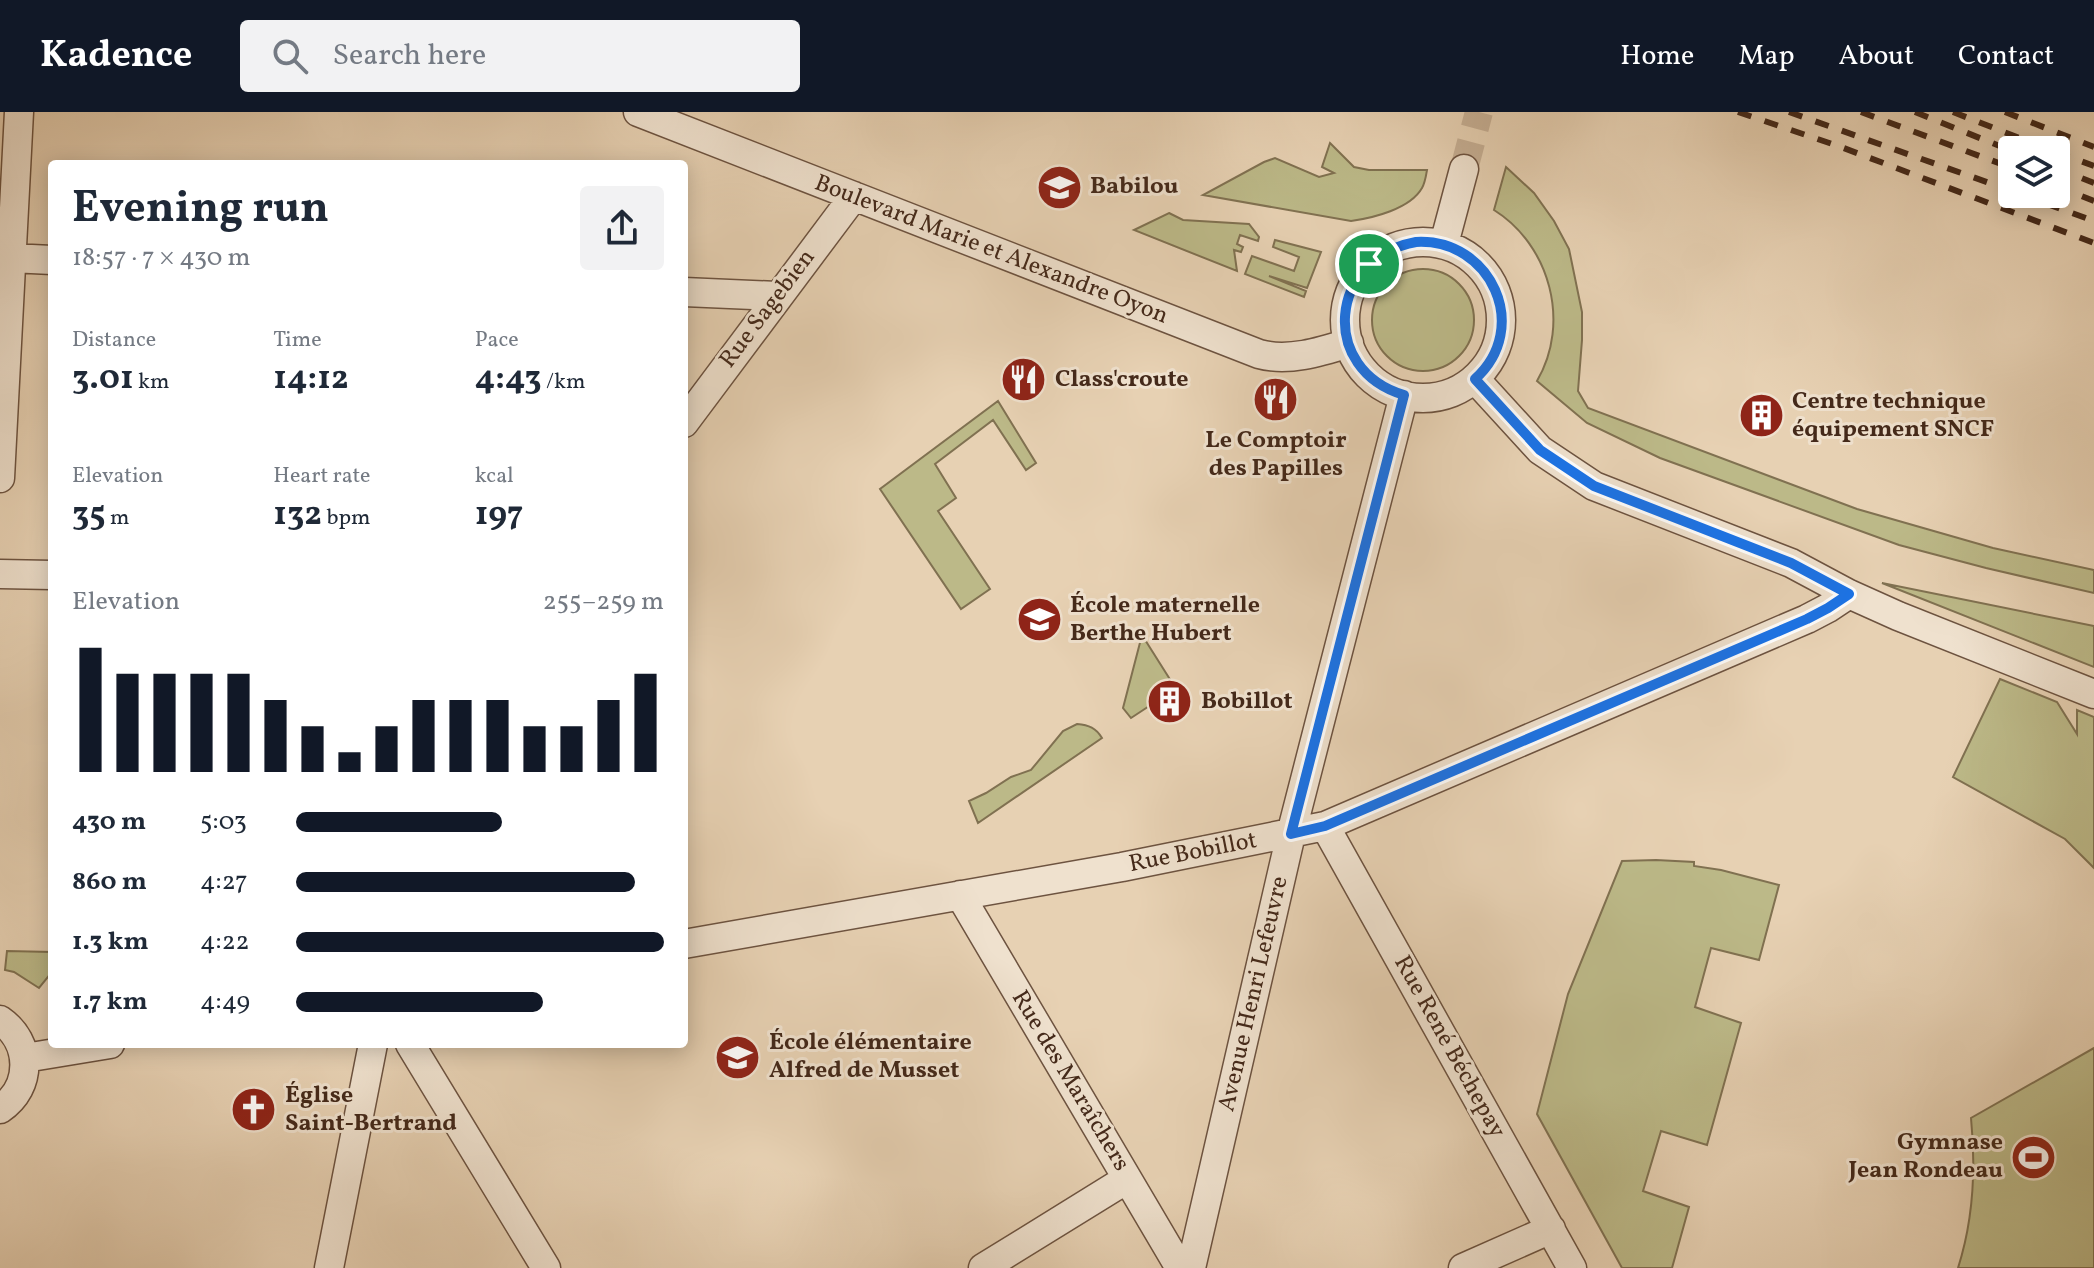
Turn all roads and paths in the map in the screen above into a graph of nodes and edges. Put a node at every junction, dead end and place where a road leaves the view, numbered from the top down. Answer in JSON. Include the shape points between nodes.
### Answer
{"nodes":[{"id":1,"x":19,"y":112,"type":"edge"},
{"id":2,"x":638,"y":112,"type":"edge"},
{"id":3,"x":1464,"y":169,"type":"tunnel mouth"},
{"id":4,"x":854,"y":196,"type":"junction"},
{"id":5,"x":1444,"y":244,"type":"junction"},
{"id":6,"x":11,"y":258,"type":"junction"},
{"id":7,"x":48,"y":260,"type":"edge"},
{"id":8,"x":688,"y":292,"type":"edge"},
{"id":9,"x":777,"y":296,"type":"junction"},
{"id":10,"x":1349,"y":343,"type":"junction"},
{"id":11,"x":1475,"y":379,"type":"junction"},
{"id":12,"x":1404,"y":395,"type":"junction"},
{"id":13,"x":688,"y":418,"type":"edge"},
{"id":14,"x":0,"y":478,"type":"edge"},
{"id":15,"x":0,"y":574,"type":"edge"},
{"id":16,"x":48,"y":575,"type":"edge"},
{"id":17,"x":1849,"y":594,"type":"junction"},
{"id":18,"x":2094,"y":694,"type":"edge"},
{"id":19,"x":1325,"y":826,"type":"junction"},
{"id":20,"x":1291,"y":834,"type":"junction"},
{"id":21,"x":960,"y":895,"type":"junction"},
{"id":22,"x":688,"y":943,"type":"edge"},
{"id":23,"x":0,"y":1020,"type":"edge"},
{"id":24,"x":86,"y":1048,"type":"edge"},
{"id":25,"x":372,"y":1048,"type":"edge"},
{"id":26,"x":412,"y":1048,"type":"edge"},
{"id":27,"x":25,"y":1058,"type":"junction"},
{"id":28,"x":0,"y":1109,"type":"edge"},
{"id":29,"x":1127,"y":1179,"type":"junction"},
{"id":30,"x":1551,"y":1229,"type":"junction"},
{"id":31,"x":329,"y":1268,"type":"edge"},
{"id":32,"x":546,"y":1268,"type":"edge"},
{"id":33,"x":983,"y":1268,"type":"edge"},
{"id":34,"x":1180,"y":1268,"type":"edge"},
{"id":35,"x":1191,"y":1268,"type":"edge"},
{"id":36,"x":1463,"y":1268,"type":"edge"},
{"id":37,"x":1572,"y":1268,"type":"edge"}],
"edges":[{"from":1,"to":6,"type":"street"},
{"from":2,"to":4,"type":"street","name":"Boulevard Marie et Alexandre Oyon"},
{"from":3,"to":5,"type":"street"},
{"from":4,"to":9,"type":"street","name":"Rue Sagebien"},
{"from":4,"to":10,"type":"street","name":"Boulevard Marie et Alexandre Oyon","via":[[1259,354],[1277,358]]},
{"from":5,"to":10,"type":"street","via":[[1402,245],[1369,264],[1347,303]]},
{"from":5,"to":11,"type":"street","via":[[1477,264],[1499,300],[1498,341]]},
{"from":6,"to":7,"type":"street"},
{"from":6,"to":14,"type":"street"},
{"from":8,"to":9,"type":"street"},
{"from":9,"to":13,"type":"street","name":"Rue Sagebien"},
{"from":10,"to":12,"type":"street","via":[[1368,375]]},
{"from":11,"to":12,"type":"street","via":[[1443,395]]},
{"from":11,"to":17,"type":"street","via":[[1540,450],[1594,486],[1791,563]]},
{"from":12,"to":20,"type":"street","name":"Avenue Henri Lefeuvre"},
{"from":15,"to":16,"type":"street"},
{"from":17,"to":18,"type":"street"},
{"from":17,"to":19,"type":"street","name":"Rue Bobillot","via":[[1807,619]]},
{"from":19,"to":20,"type":"street","name":"Rue Bobillot"},
{"from":19,"to":30,"type":"street","name":"Rue René Béchepay"},
{"from":20,"to":21,"type":"street","name":"Rue Bobillot"},
{"from":20,"to":35,"type":"street","name":"Avenue Henri Lefeuvre"},
{"from":21,"to":22,"type":"street","name":"Rue Bobillot"},
{"from":21,"to":29,"type":"street","name":"Rue des Maraîchers"},
{"from":23,"to":27,"type":"street","via":[[17,1035]]},
{"from":24,"to":27,"type":"street"},
{"from":25,"to":31,"type":"street"},
{"from":26,"to":32,"type":"street"},
{"from":27,"to":28,"type":"street","via":[[17,1093]]},
{"from":29,"to":33,"type":"street"},
{"from":29,"to":34,"type":"street","name":"Rue des Maraîchers"},
{"from":30,"to":36,"type":"street"},
{"from":30,"to":37,"type":"street","name":"Rue René Béchepay"}]}
